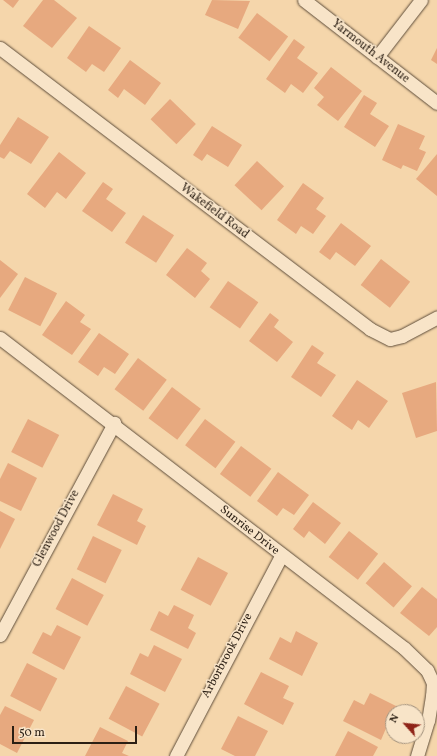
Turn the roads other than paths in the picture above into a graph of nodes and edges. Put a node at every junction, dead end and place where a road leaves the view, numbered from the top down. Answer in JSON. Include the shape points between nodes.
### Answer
{"nodes":[{"id":1,"x":304,"y":0,"type":"edge"},
{"id":2,"x":421,"y":0,"type":"edge"},
{"id":3,"x":0,"y":48,"type":"edge"},
{"id":4,"x":377,"y":56,"type":"junction"},
{"id":5,"x":437,"y":103,"type":"edge"},
{"id":6,"x":437,"y":317,"type":"edge"},
{"id":7,"x":0,"y":338,"type":"edge"},
{"id":8,"x":114,"y":423,"type":"junction"},
{"id":9,"x":281,"y":556,"type":"junction"},
{"id":10,"x":0,"y":635,"type":"edge"},
{"id":11,"x":176,"y":756,"type":"edge"},
{"id":12,"x":417,"y":756,"type":"edge"}],
"edges":[{"from":1,"to":4,"type":"street","name":"Yarmouth Avenue"},
{"from":2,"to":4,"type":"street"},
{"from":3,"to":6,"type":"street","name":"Wakefield Road","via":[[370,329],[390,339],[402,336]]},
{"from":4,"to":5,"type":"street","name":"Yarmouth Avenue"},
{"from":7,"to":8,"type":"street","name":"Sunrise Drive"},
{"from":8,"to":9,"type":"street","name":"Sunrise Drive"},
{"from":8,"to":10,"type":"street","name":"Glenwood Drive"},
{"from":9,"to":11,"type":"street","name":"Arborbrook Drive"},
{"from":9,"to":12,"type":"street","name":"Sunrise Drive","via":[[404,648],[426,670],[433,683],[432,696]]}]}
